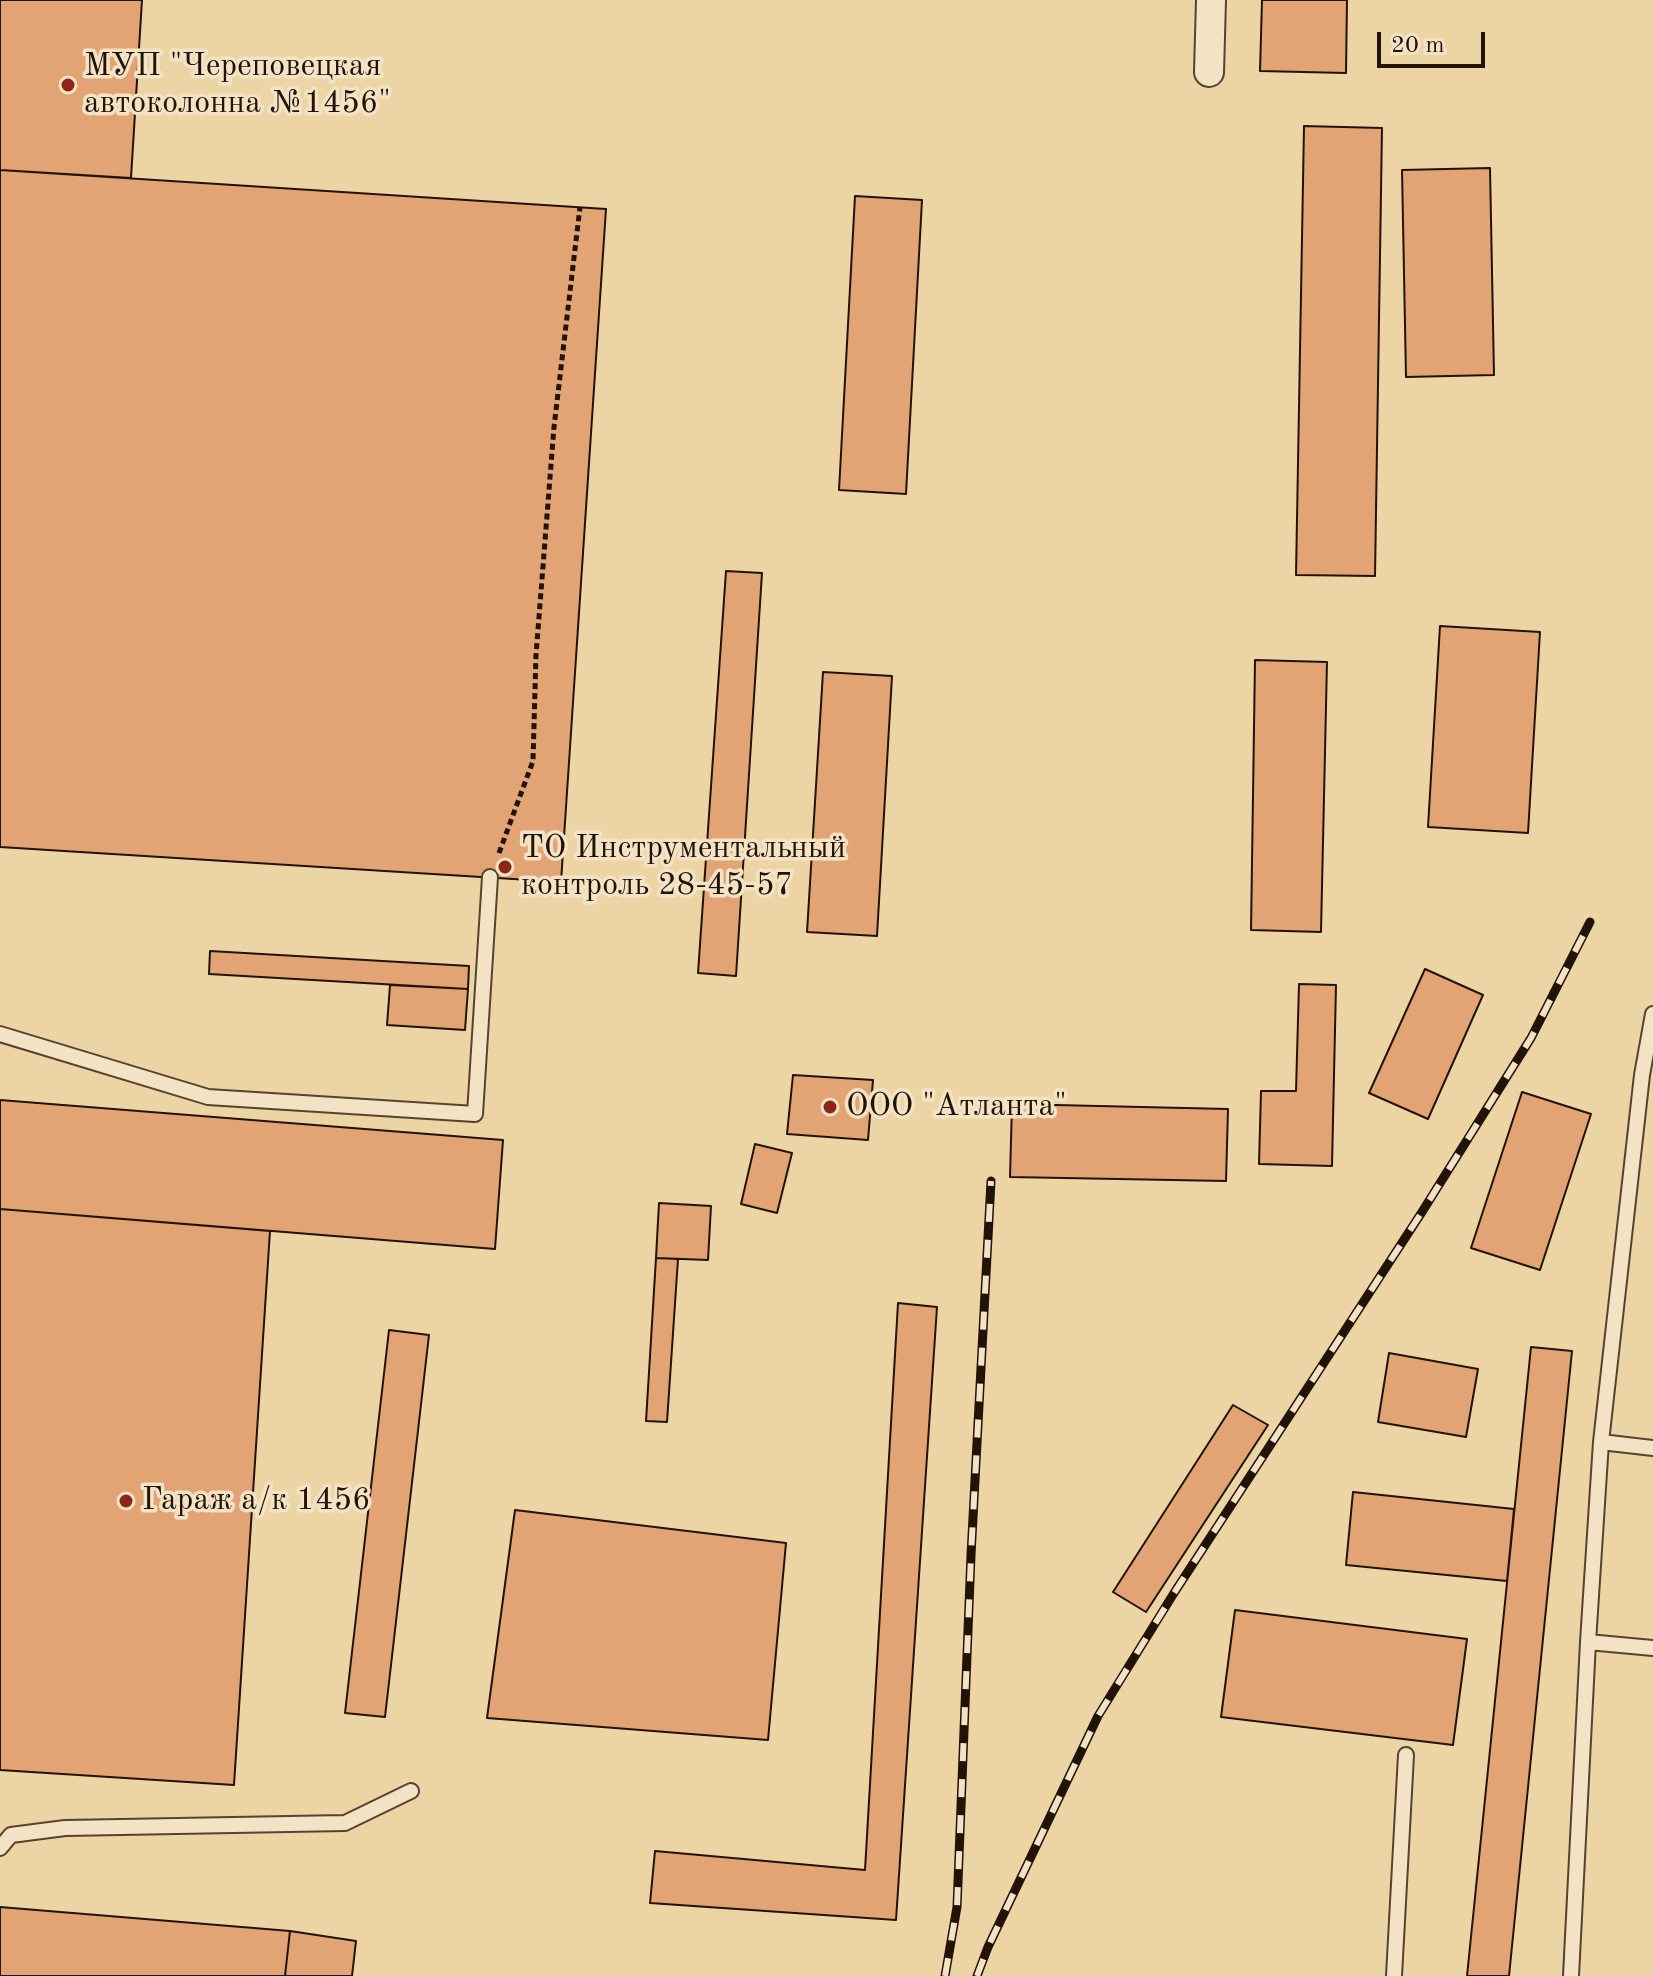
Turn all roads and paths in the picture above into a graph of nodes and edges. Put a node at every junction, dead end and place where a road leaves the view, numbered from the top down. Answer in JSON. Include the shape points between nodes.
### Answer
{"nodes":[{"id":1,"x":1211,"y":0,"type":"edge"},
{"id":2,"x":1209,"y":72,"type":"dead end"},
{"id":3,"x":580,"y":207,"type":"dead end"},
{"id":4,"x":490,"y":877,"type":"joint"},
{"id":5,"x":1653,"y":1014,"type":"edge"},
{"id":6,"x":0,"y":1034,"type":"edge"},
{"id":7,"x":1601,"y":1442,"type":"junction"},
{"id":8,"x":1653,"y":1448,"type":"edge"},
{"id":9,"x":1588,"y":1642,"type":"junction"},
{"id":10,"x":1653,"y":1648,"type":"edge"},
{"id":11,"x":1406,"y":1755,"type":"dead end"},
{"id":12,"x":411,"y":1791,"type":"dead end"},
{"id":13,"x":0,"y":1848,"type":"edge"},
{"id":14,"x":1394,"y":1976,"type":"edge"},
{"id":15,"x":1571,"y":1976,"type":"edge"}],
"edges":[{"from":1,"to":2,"type":"street"},
{"from":3,"to":4,"type":"path","via":[[554,427],[533,761]]},
{"from":4,"to":6,"type":"lane","via":[[475,1114],[208,1097]]},
{"from":5,"to":7,"type":"lane"},
{"from":7,"to":8,"type":"lane"},
{"from":7,"to":9,"type":"lane"},
{"from":9,"to":10,"type":"lane"},
{"from":9,"to":15,"type":"lane"},
{"from":11,"to":14,"type":"lane"},
{"from":12,"to":13,"type":"lane","via":[[345,1823],[65,1828],[11,1835]]}]}
